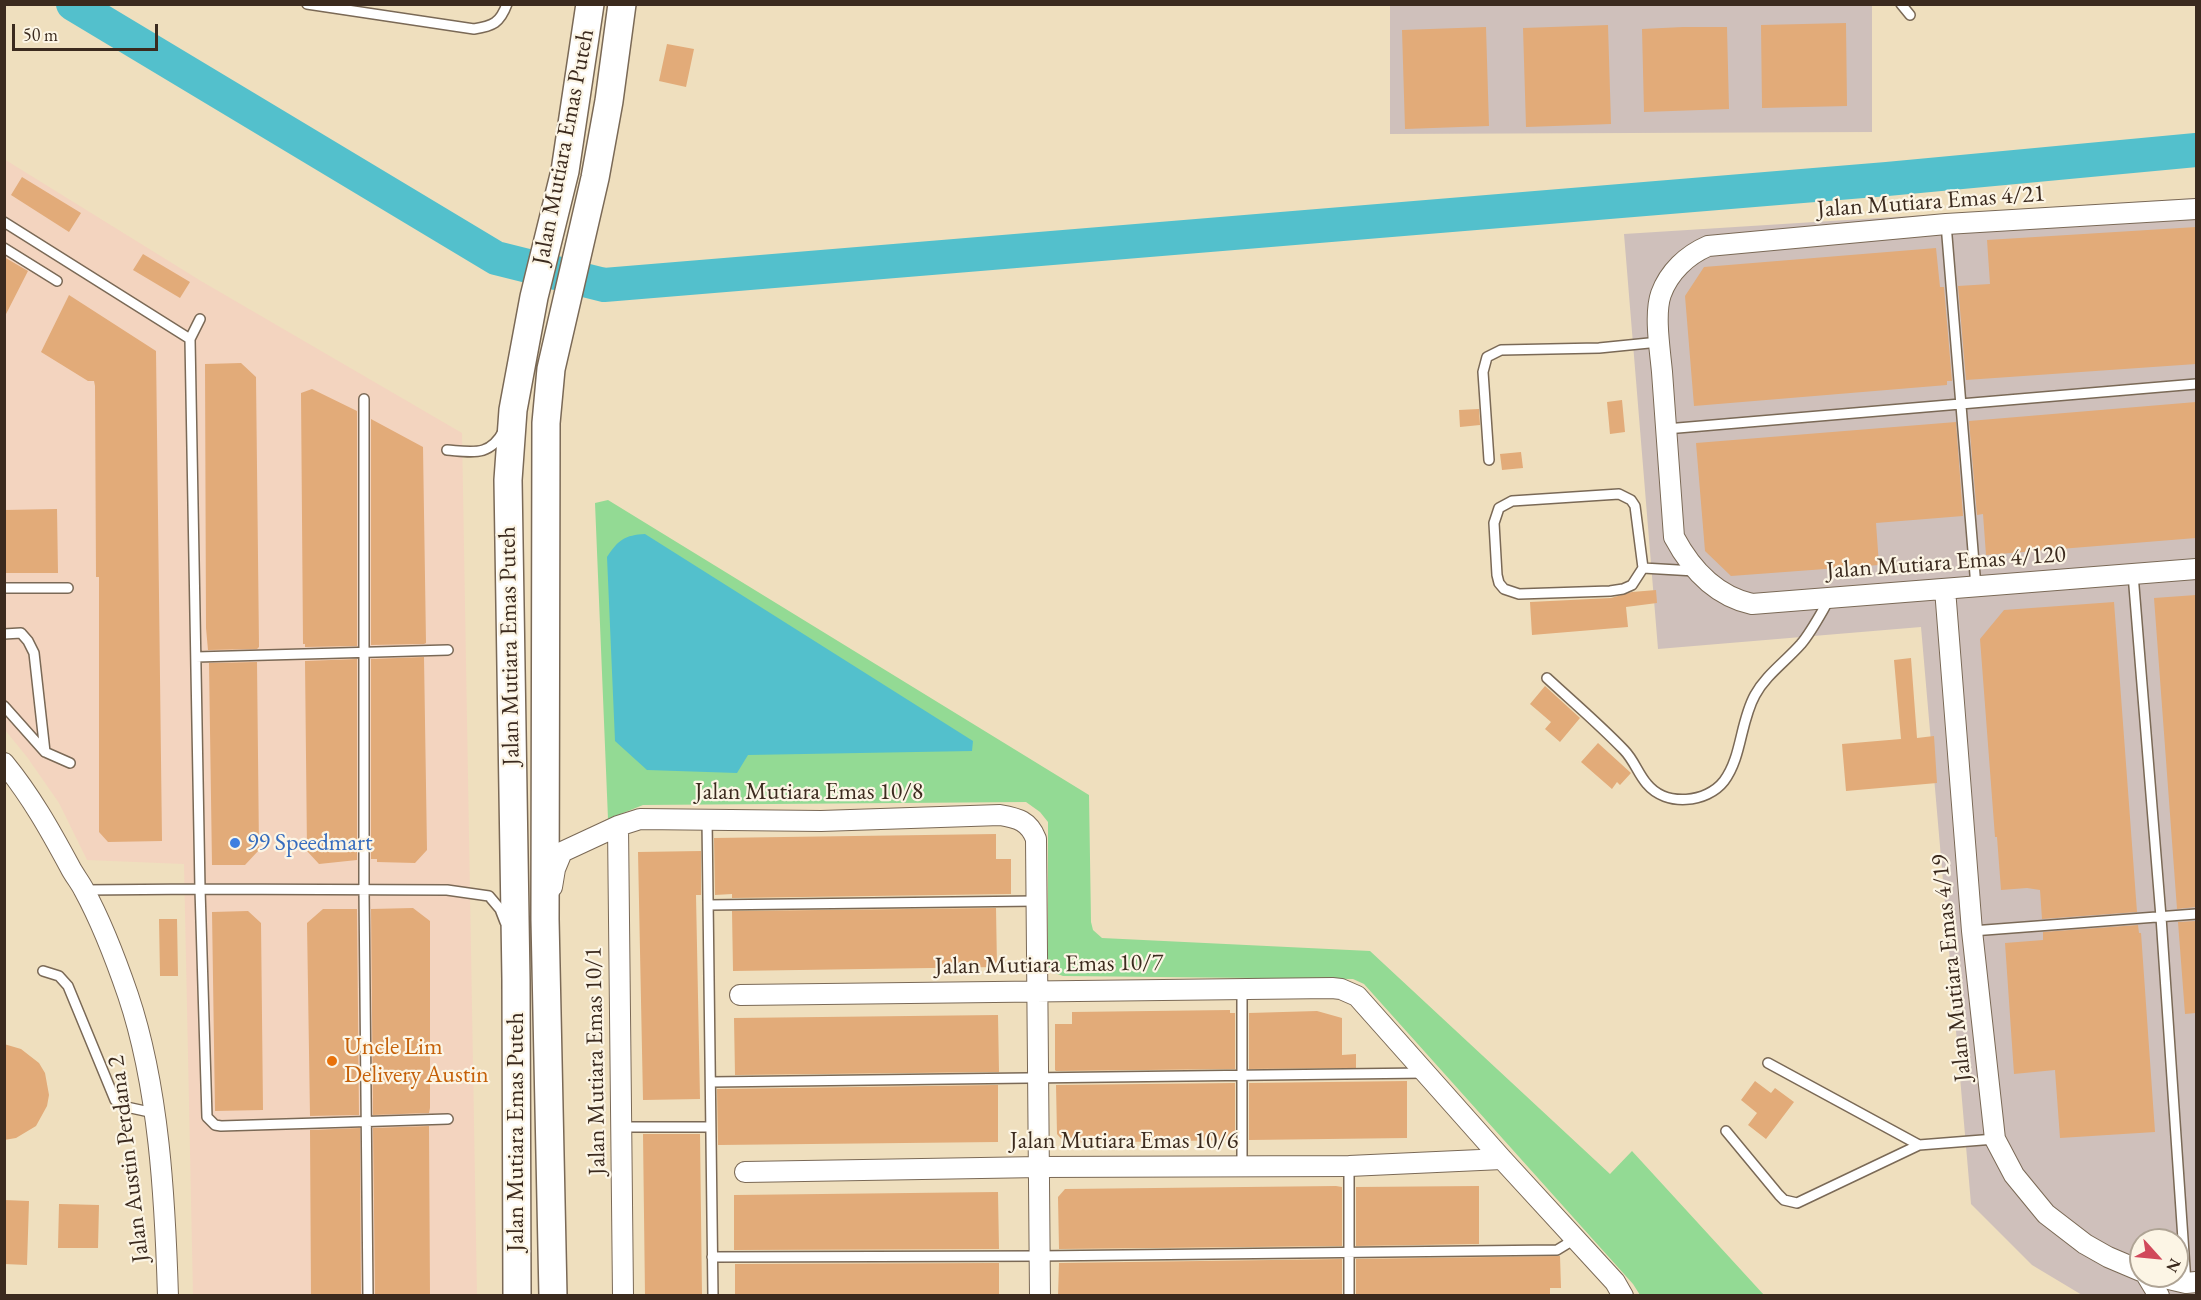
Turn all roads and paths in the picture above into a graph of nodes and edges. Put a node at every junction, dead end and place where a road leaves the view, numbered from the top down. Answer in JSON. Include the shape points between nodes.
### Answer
{"nodes":[{"id":1,"x":307,"y":4,"type":"edge"},
{"id":2,"x":507,"y":4,"type":"edge"},
{"id":3,"x":590,"y":4,"type":"edge"},
{"id":4,"x":622,"y":4,"type":"edge"},
{"id":5,"x":1901,"y":4,"type":"edge"},
{"id":6,"x":1910,"y":15,"type":"dead end"},
{"id":7,"x":2196,"y":209,"type":"edge"},
{"id":8,"x":4,"y":222,"type":"edge"},
{"id":9,"x":1946,"y":224,"type":"junction"},
{"id":10,"x":4,"y":248,"type":"edge"},
{"id":11,"x":1677,"y":268,"type":"joint"},
{"id":12,"x":57,"y":281,"type":"dead end"},
{"id":13,"x":200,"y":319,"type":"dead end"},
{"id":14,"x":190,"y":339,"type":"junction"},
{"id":15,"x":1659,"y":342,"type":"junction"},
{"id":16,"x":2196,"y":384,"type":"edge"},
{"id":17,"x":364,"y":399,"type":"dead end"},
{"id":18,"x":1961,"y":403,"type":"junction"},
{"id":19,"x":513,"y":410,"type":"junction"},
{"id":20,"x":1666,"y":429,"type":"junction"},
{"id":21,"x":447,"y":450,"type":"dead end"},
{"id":22,"x":1489,"y":460,"type":"dead end"},
{"id":23,"x":1643,"y":568,"type":"junction"},
{"id":24,"x":2196,"y":569,"type":"edge"},
{"id":25,"x":2133,"y":574,"type":"junction"},
{"id":26,"x":1702,"y":576,"type":"junction"},
{"id":27,"x":1976,"y":587,"type":"junction"},
{"id":28,"x":4,"y":588,"type":"edge"},
{"id":29,"x":68,"y":588,"type":"dead end"},
{"id":30,"x":1945,"y":589,"type":"junction"},
{"id":31,"x":1830,"y":598,"type":"junction"},
{"id":32,"x":4,"y":634,"type":"edge"},
{"id":33,"x":448,"y":650,"type":"dead end"},
{"id":34,"x":364,"y":653,"type":"junction"},
{"id":35,"x":196,"y":657,"type":"junction"},
{"id":36,"x":1547,"y":678,"type":"dead end"},
{"id":37,"x":4,"y":706,"type":"edge"},
{"id":38,"x":45,"y":752,"type":"junction"},
{"id":39,"x":4,"y":763,"type":"edge"},
{"id":40,"x":70,"y":763,"type":"dead end"},
{"id":41,"x":707,"y":819,"type":"junction"},
{"id":42,"x":618,"y":826,"type":"junction"},
{"id":43,"x":200,"y":889,"type":"junction"},
{"id":44,"x":85,"y":890,"type":"junction"},
{"id":45,"x":363,"y":890,"type":"junction"},
{"id":46,"x":1036,"y":901,"type":"junction"},
{"id":47,"x":709,"y":905,"type":"junction"},
{"id":48,"x":2196,"y":914,"type":"edge"},
{"id":49,"x":2161,"y":917,"type":"junction"},
{"id":50,"x":545,"y":919,"type":"junction"},
{"id":51,"x":1972,"y":931,"type":"junction"},
{"id":52,"x":43,"y":971,"type":"dead end"},
{"id":53,"x":516,"y":980,"type":"junction"},
{"id":54,"x":1242,"y":989,"type":"junction"},
{"id":55,"x":1038,"y":990,"type":"junction"},
{"id":56,"x":740,"y":995,"type":"dead end"},
{"id":57,"x":1768,"y":1063,"type":"dead end"},
{"id":58,"x":1424,"y":1073,"type":"junction"},
{"id":59,"x":1039,"y":1077,"type":"junction"},
{"id":60,"x":1241,"y":1077,"type":"junction"},
{"id":61,"x":711,"y":1082,"type":"junction"},
{"id":62,"x":154,"y":1113,"type":"junction"},
{"id":63,"x":448,"y":1119,"type":"dead end"},
{"id":64,"x":366,"y":1122,"type":"junction"},
{"id":65,"x":623,"y":1127,"type":"junction"},
{"id":66,"x":710,"y":1127,"type":"junction"},
{"id":67,"x":1726,"y":1131,"type":"dead end"},
{"id":68,"x":1995,"y":1139,"type":"junction"},
{"id":69,"x":1919,"y":1145,"type":"junction"},
{"id":70,"x":1502,"y":1159,"type":"junction"},
{"id":71,"x":1242,"y":1166,"type":"junction"},
{"id":72,"x":1349,"y":1166,"type":"junction"},
{"id":73,"x":1040,"y":1167,"type":"junction"},
{"id":74,"x":746,"y":1172,"type":"dead end"},
{"id":75,"x":1575,"y":1239,"type":"junction"},
{"id":76,"x":1349,"y":1252,"type":"junction"},
{"id":77,"x":1039,"y":1256,"type":"junction"},
{"id":78,"x":712,"y":1257,"type":"junction"},
{"id":79,"x":2129,"y":1266,"type":"edge"},
{"id":80,"x":2191,"y":1283,"type":"edge"},
{"id":81,"x":168,"y":1296,"type":"edge"},
{"id":82,"x":368,"y":1296,"type":"edge"},
{"id":83,"x":517,"y":1296,"type":"edge"},
{"id":84,"x":553,"y":1296,"type":"edge"},
{"id":85,"x":623,"y":1296,"type":"edge"},
{"id":86,"x":712,"y":1296,"type":"edge"},
{"id":87,"x":1040,"y":1296,"type":"edge"},
{"id":88,"x":1349,"y":1296,"type":"edge"},
{"id":89,"x":1623,"y":1296,"type":"edge"}],
"edges":[{"from":1,"to":2,"type":"lane","via":[[474,29],[492,26]]},
{"from":3,"to":19,"type":"street","name":"Jalan Mutiara Emas Puteh","via":[[565,171],[534,297]]},
{"from":4,"to":50,"type":"street","name":"Jalan Mutiara Emas Puteh","via":[[597,167],[551,369],[546,423]]},
{"from":5,"to":6,"type":"lane"},
{"from":7,"to":9,"type":"street","name":"Jalan Mutiara Emas 4/21"},
{"from":8,"to":14,"type":"lane"},
{"from":9,"to":11,"type":"street","name":"Jalan Mutiara Emas 4/21","via":[[1708,246]]},
{"from":9,"to":18,"type":"lane"},
{"from":10,"to":12,"type":"lane"},
{"from":11,"to":15,"type":"street","name":"Jalan Mutiara Emas 4/120","via":[[1658,303]]},
{"from":13,"to":14,"type":"lane"},
{"from":14,"to":35,"type":"lane"},
{"from":15,"to":20,"type":"street","name":"Jalan Mutiara Emas 4/120"},
{"from":15,"to":22,"type":"lane","via":[[1494,352],[1487,357],[1482,372]]},
{"from":16,"to":18,"type":"lane"},
{"from":17,"to":34,"type":"lane"},
{"from":18,"to":20,"type":"lane"},
{"from":18,"to":27,"type":"lane"},
{"from":19,"to":21,"type":"lane","via":[[495,444],[487,450]]},
{"from":19,"to":53,"type":"street","name":"Jalan Mutiara Emas Puteh","via":[[508,480]]},
{"from":20,"to":26,"type":"street","name":"Jalan Mutiara Emas 4/120","via":[[1674,537]]},
{"from":23,"to":23,"type":"lane","via":[[1636,582],[1623,589],[1511,593],[1499,583],[1497,575],[1495,515],[1512,501],[1624,496],[1631,500],[1637,513]]},
{"from":23,"to":26,"type":"lane"},
{"from":24,"to":25,"type":"street","name":"Jalan Mutiara Emas 4/120"},
{"from":25,"to":27,"type":"street","name":"Jalan Mutiara Emas 4/120"},
{"from":25,"to":49,"type":"lane"},
{"from":26,"to":31,"type":"street","name":"Jalan Mutiara Emas 4/120","via":[[1728,595],[1752,604]]},
{"from":27,"to":30,"type":"street","name":"Jalan Mutiara Emas 4/120"},
{"from":28,"to":29,"type":"lane"},
{"from":30,"to":31,"type":"street","name":"Jalan Mutiara Emas 4/120"},
{"from":30,"to":51,"type":"street","name":"Jalan Mutiara Emas 4/19"},
{"from":31,"to":36,"type":"lane","via":[[1803,642],[1757,692],[1732,767],[1720,786],[1702,797],[1679,800],[1646,784],[1626,751]]},
{"from":32,"to":38,"type":"lane","via":[[21,633],[34,653]]},
{"from":33,"to":34,"type":"lane"},
{"from":34,"to":35,"type":"lane"},
{"from":34,"to":45,"type":"lane"},
{"from":35,"to":43,"type":"lane"},
{"from":37,"to":38,"type":"lane"},
{"from":38,"to":40,"type":"lane"},
{"from":39,"to":44,"type":"street","name":"Jalan Austin Perdana 2","via":[[42,815]]},
{"from":41,"to":42,"type":"street","name":"Jalan Mutiara Emas 10/8","via":[[640,819]]},
{"from":41,"to":46,"type":"street","name":"Jalan Mutiara Emas 10/8","via":[[821,821],[1000,815],[1024,821],[1034,833]]},
{"from":41,"to":47,"type":"lane"},
{"from":42,"to":50,"type":"street","name":"Jalan Mutiara Emas 10/8","via":[[562,852]]},
{"from":42,"to":65,"type":"street","name":"Jalan Mutiara Emas 10/1"},
{"from":43,"to":44,"type":"lane"},
{"from":43,"to":45,"type":"lane"},
{"from":43,"to":64,"type":"lane","via":[[207,1117],[221,1126]]},
{"from":44,"to":62,"type":"street","name":"Jalan Austin Perdana 2","via":[[128,997],[140,1036]]},
{"from":45,"to":53,"type":"lane","via":[[447,890],[489,896],[506,926]]},
{"from":45,"to":64,"type":"lane"},
{"from":46,"to":47,"type":"lane"},
{"from":46,"to":55,"type":"street"},
{"from":47,"to":61,"type":"lane"},
{"from":48,"to":49,"type":"lane"},
{"from":49,"to":51,"type":"lane"},
{"from":49,"to":80,"type":"lane"},
{"from":50,"to":84,"type":"street","name":"Jalan Mutiara Emas Puteh"},
{"from":51,"to":68,"type":"street","name":"Jalan Mutiara Emas 4/19"},
{"from":52,"to":62,"type":"lane","via":[[59,976],[68,986],[115,1100],[122,1106]]},
{"from":53,"to":83,"type":"street","name":"Jalan Mutiara Emas Puteh"},
{"from":54,"to":55,"type":"street","name":"Jalan Mutiara Emas 10/7"},
{"from":54,"to":58,"type":"street","name":"Jalan Mutiara Emas 10/7","via":[[1332,988],[1357,996]]},
{"from":54,"to":60,"type":"lane"},
{"from":55,"to":56,"type":"street","name":"Jalan Mutiara Emas 10/7"},
{"from":55,"to":59,"type":"street"},
{"from":57,"to":69,"type":"lane"},
{"from":58,"to":60,"type":"lane"},
{"from":58,"to":70,"type":"street"},
{"from":59,"to":60,"type":"lane"},
{"from":59,"to":61,"type":"lane"},
{"from":59,"to":73,"type":"street"},
{"from":60,"to":71,"type":"lane"},
{"from":61,"to":66,"type":"lane"},
{"from":62,"to":81,"type":"street","name":"Jalan Austin Perdana 2"},
{"from":63,"to":64,"type":"lane"},
{"from":64,"to":82,"type":"lane"},
{"from":65,"to":66,"type":"lane"},
{"from":65,"to":85,"type":"street","name":"Jalan Mutiara Emas 10/1"},
{"from":66,"to":78,"type":"lane"},
{"from":67,"to":69,"type":"lane","via":[[1779,1195],[1790,1202],[1804,1200]]},
{"from":68,"to":69,"type":"lane"},
{"from":68,"to":79,"type":"street","name":"Jalan Mutiara Emas 4/19","via":[[2014,1175],[2046,1214],[2085,1244]]},
{"from":70,"to":72,"type":"street","name":"Jalan Mutiara Emas 10/6"},
{"from":70,"to":75,"type":"street"},
{"from":71,"to":72,"type":"street","name":"Jalan Mutiara Emas 10/6"},
{"from":71,"to":73,"type":"street","name":"Jalan Mutiara Emas 10/6"},
{"from":72,"to":76,"type":"lane"},
{"from":73,"to":74,"type":"street","name":"Jalan Mutiara Emas 10/6"},
{"from":73,"to":77,"type":"street"},
{"from":75,"to":76,"type":"lane","via":[[1557,1250]]},
{"from":75,"to":89,"type":"street","via":[[1616,1282]]},
{"from":76,"to":77,"type":"lane"},
{"from":76,"to":88,"type":"lane"},
{"from":77,"to":78,"type":"lane"},
{"from":77,"to":87,"type":"street"},
{"from":78,"to":86,"type":"lane"}]}
